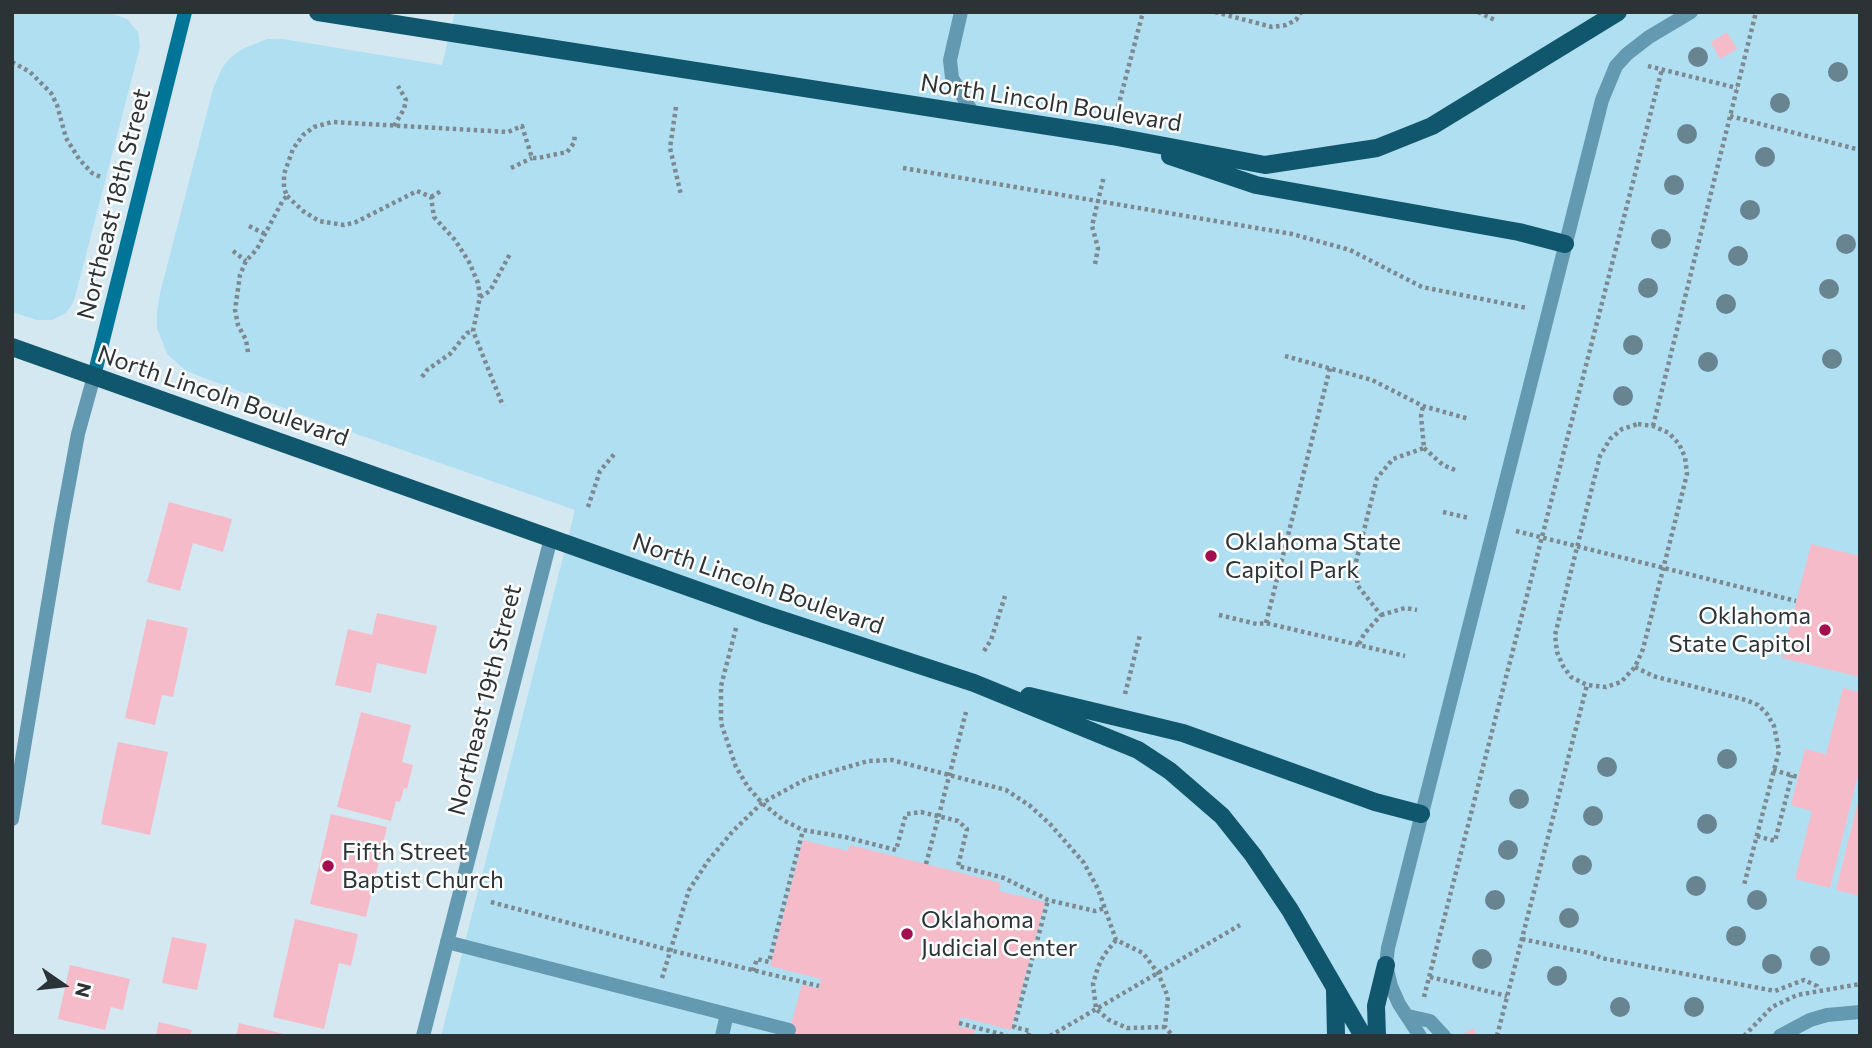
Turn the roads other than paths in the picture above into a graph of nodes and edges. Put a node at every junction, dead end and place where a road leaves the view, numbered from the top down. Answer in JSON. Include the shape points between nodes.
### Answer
{"nodes":[{"id":1,"x":185,"y":12,"type":"edge"},
{"id":2,"x":318,"y":12,"type":"edge"},
{"id":3,"x":961,"y":12,"type":"edge"},
{"id":4,"x":1618,"y":12,"type":"edge"},
{"id":5,"x":1691,"y":12,"type":"edge"},
{"id":6,"x":974,"y":115,"type":"junction"},
{"id":7,"x":1112,"y":136,"type":"junction"},
{"id":8,"x":1565,"y":244,"type":"junction"},
{"id":9,"x":12,"y":347,"type":"edge"},
{"id":10,"x":94,"y":376,"type":"junction"},
{"id":11,"x":551,"y":538,"type":"junction"},
{"id":12,"x":974,"y":683,"type":"junction"},
{"id":13,"x":1421,"y":814,"type":"junction"},
{"id":14,"x":12,"y":818,"type":"edge"},
{"id":15,"x":447,"y":942,"type":"junction"},
{"id":16,"x":1386,"y":965,"type":"junction"},
{"id":17,"x":1335,"y":990,"type":"junction"},
{"id":18,"x":1860,"y":1012,"type":"edge"},
{"id":19,"x":727,"y":1014,"type":"junction"},
{"id":20,"x":1408,"y":1016,"type":"junction"},
{"id":21,"x":789,"y":1030,"type":"dead end"},
{"id":22,"x":423,"y":1036,"type":"edge"},
{"id":23,"x":722,"y":1036,"type":"edge"},
{"id":24,"x":1336,"y":1036,"type":"edge"},
{"id":25,"x":1363,"y":1036,"type":"edge"},
{"id":26,"x":1377,"y":1036,"type":"edge"},
{"id":27,"x":1420,"y":1036,"type":"edge"},
{"id":28,"x":1444,"y":1036,"type":"edge"},
{"id":29,"x":1780,"y":1036,"type":"edge"}],
"edges":[{"from":1,"to":10,"type":"street","name":"Northeast 18th Street"},
{"from":2,"to":6,"type":"main road","name":"North Lincoln Boulevard"},
{"from":3,"to":6,"type":"street","via":[[950,60],[952,78]]},
{"from":4,"to":7,"type":"main road","name":"North Lincoln Boulevard","via":[[1432,126],[1377,148],[1265,165]]},
{"from":5,"to":8,"type":"street","via":[[1649,37],[1616,65],[1602,100]]},
{"from":6,"to":7,"type":"main road","name":"North Lincoln Boulevard"},
{"from":7,"to":8,"type":"main road","via":[[1256,185]]},
{"from":8,"to":13,"type":"street"},
{"from":9,"to":10,"type":"main road","name":"North Lincoln Boulevard"},
{"from":10,"to":11,"type":"main road","name":"North Lincoln Boulevard"},
{"from":10,"to":14,"type":"street","name":"Northeast 18th Street","via":[[78,434]]},
{"from":11,"to":12,"type":"main road","name":"North Lincoln Boulevard"},
{"from":11,"to":15,"type":"street","name":"Northeast 19th Street"},
{"from":12,"to":13,"type":"main road","via":[[1183,733]]},
{"from":12,"to":17,"type":"main road","name":"North Lincoln Boulevard","via":[[1138,750],[1170,771],[1222,816],[1253,855]]},
{"from":13,"to":16,"type":"street"},
{"from":15,"to":19,"type":"street"},
{"from":15,"to":22,"type":"street","name":"Northeast 19th Street"},
{"from":16,"to":20,"type":"street","via":[[1391,986]]},
{"from":16,"to":26,"type":"main road","via":[[1376,1006]]},
{"from":17,"to":24,"type":"main road"},
{"from":17,"to":25,"type":"main road","name":"North Lincoln Boulevard"},
{"from":18,"to":29,"type":"street","via":[[1818,1017]]},
{"from":19,"to":21,"type":"street"},
{"from":19,"to":23,"type":"street"},
{"from":20,"to":27,"type":"street"},
{"from":20,"to":28,"type":"street","via":[[1430,1021]]}]}
